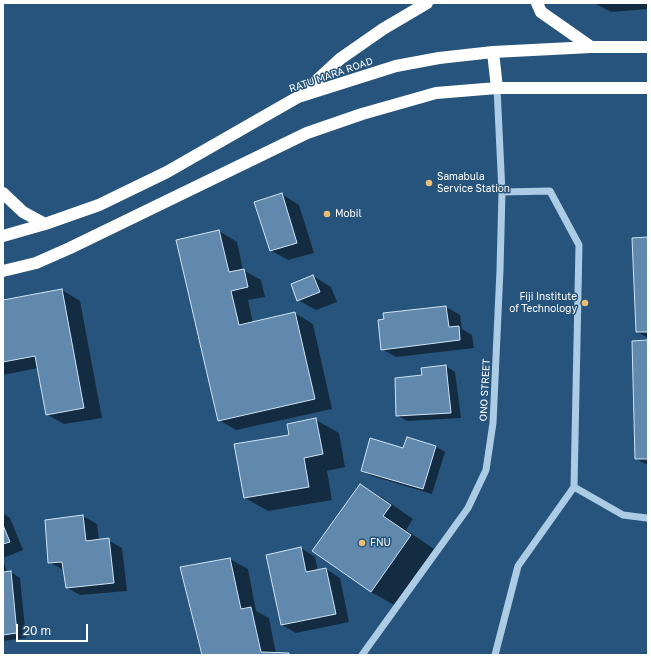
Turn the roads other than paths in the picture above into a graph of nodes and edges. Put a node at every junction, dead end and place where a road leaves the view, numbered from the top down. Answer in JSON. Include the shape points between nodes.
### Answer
{"nodes":[{"id":1,"x":427,"y":3,"type":"edge"},
{"id":2,"x":537,"y":3,"type":"edge"},
{"id":3,"x":592,"y":47,"type":"junction"},
{"id":4,"x":648,"y":47,"type":"edge"},
{"id":5,"x":493,"y":52,"type":"junction"},
{"id":6,"x":497,"y":88,"type":"junction"},
{"id":7,"x":648,"y":88,"type":"edge"},
{"id":8,"x":298,"y":97,"type":"junction"},
{"id":9,"x":502,"y":192,"type":"junction"},
{"id":10,"x":3,"y":193,"type":"edge"},
{"id":11,"x":45,"y":224,"type":"junction"},
{"id":12,"x":3,"y":236,"type":"edge"},
{"id":13,"x":3,"y":271,"type":"edge"},
{"id":14,"x":574,"y":487,"type":"junction"},
{"id":15,"x":647,"y":518,"type":"dead end"},
{"id":16,"x":362,"y":655,"type":"edge"},
{"id":17,"x":495,"y":655,"type":"edge"}],
"edges":[{"from":1,"to":8,"type":"highway","via":[[340,59]]},
{"from":2,"to":3,"type":"highway","via":[[541,12]]},
{"from":3,"to":4,"type":"highway","name":"RATU MARA ROAD"},
{"from":3,"to":5,"type":"highway","name":"RATU MARA ROAD"},
{"from":5,"to":6,"type":"highway"},
{"from":5,"to":8,"type":"highway","name":"RATU MARA ROAD","via":[[396,66]]},
{"from":6,"to":7,"type":"highway"},
{"from":6,"to":9,"type":"street","name":"ONO STREET"},
{"from":6,"to":13,"type":"highway","via":[[436,93],[362,114],[308,133],[64,251],[36,263]]},
{"from":8,"to":11,"type":"highway","name":"RATU MARA ROAD","via":[[167,172],[99,205]]},
{"from":9,"to":14,"type":"street","via":[[550,191],[579,245]]},
{"from":9,"to":16,"type":"street","name":"ONO STREET","via":[[494,423],[486,470],[468,508]]},
{"from":10,"to":11,"type":"highway","via":[[22,212]]},
{"from":11,"to":12,"type":"highway","name":"RATU MARA ROAD"},
{"from":14,"to":15,"type":"street","via":[[623,515]]},
{"from":14,"to":17,"type":"street","via":[[518,566]]}]}
